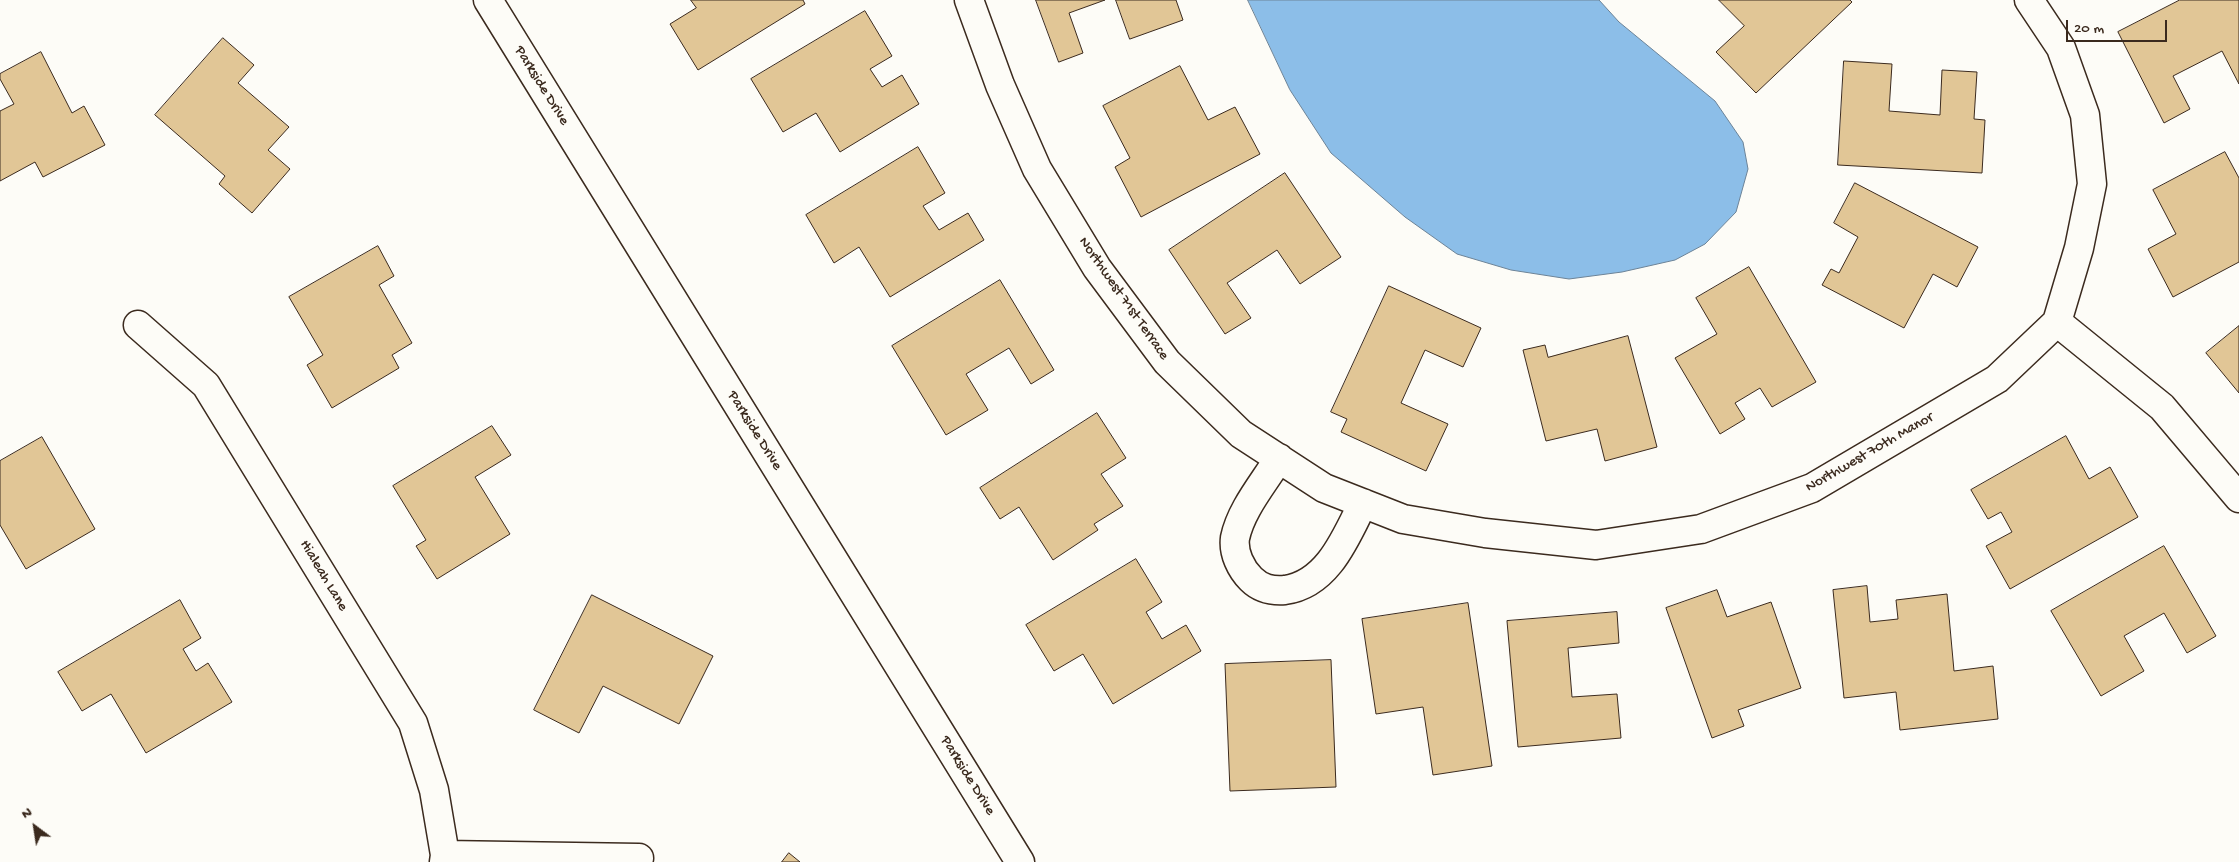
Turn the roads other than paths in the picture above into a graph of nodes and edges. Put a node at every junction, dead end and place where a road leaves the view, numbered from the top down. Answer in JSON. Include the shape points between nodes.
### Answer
{"nodes":[{"id":1,"x":488,"y":0,"type":"edge"},
{"id":2,"x":969,"y":0,"type":"edge"},
{"id":3,"x":2029,"y":0,"type":"edge"},
{"id":4,"x":2057,"y":322,"type":"junction"},
{"id":5,"x":138,"y":325,"type":"dead end"},
{"id":6,"x":1279,"y":458,"type":"junction"},
{"id":7,"x":1324,"y":488,"type":"joint"},
{"id":8,"x":2239,"y":498,"type":"edge"},
{"id":9,"x":1364,"y":503,"type":"junction"},
{"id":10,"x":639,"y":858,"type":"dead end"},
{"id":11,"x":444,"y":859,"type":"edge"},
{"id":12,"x":1020,"y":862,"type":"edge"}],
"edges":[{"from":1,"to":12,"type":"street","name":"Parkside Drive"},
{"from":2,"to":6,"type":"street","name":"Northwest 71st Terrace","via":[[1000,85],[1037,169],[1097,268],[1167,362],[1242,434]]},
{"from":3,"to":4,"type":"street","name":"Northwest 70th Manor","via":[[2061,48],[2085,115],[2092,184],[2079,248]]},
{"from":4,"to":8,"type":"street","via":[[2162,407]]},
{"from":4,"to":9,"type":"street","name":"Northwest 70th Manor","via":[[1997,380],[1820,483],[1701,529],[1596,545],[1485,533],[1403,519]]},
{"from":5,"to":11,"type":"street","name":"Hialeah Lane","via":[[206,385],[413,724],[434,790]]},
{"from":6,"to":7,"type":"street","name":"Northwest 71st Terrace"},
{"from":6,"to":9,"type":"street","via":[[1243,516],[1235,539],[1236,557],[1258,586],[1275,591],[1296,588],[1322,573],[1340,548]]},
{"from":7,"to":9,"type":"street","name":"Northwest 70th Manor"},
{"from":10,"to":11,"type":"street"}]}
